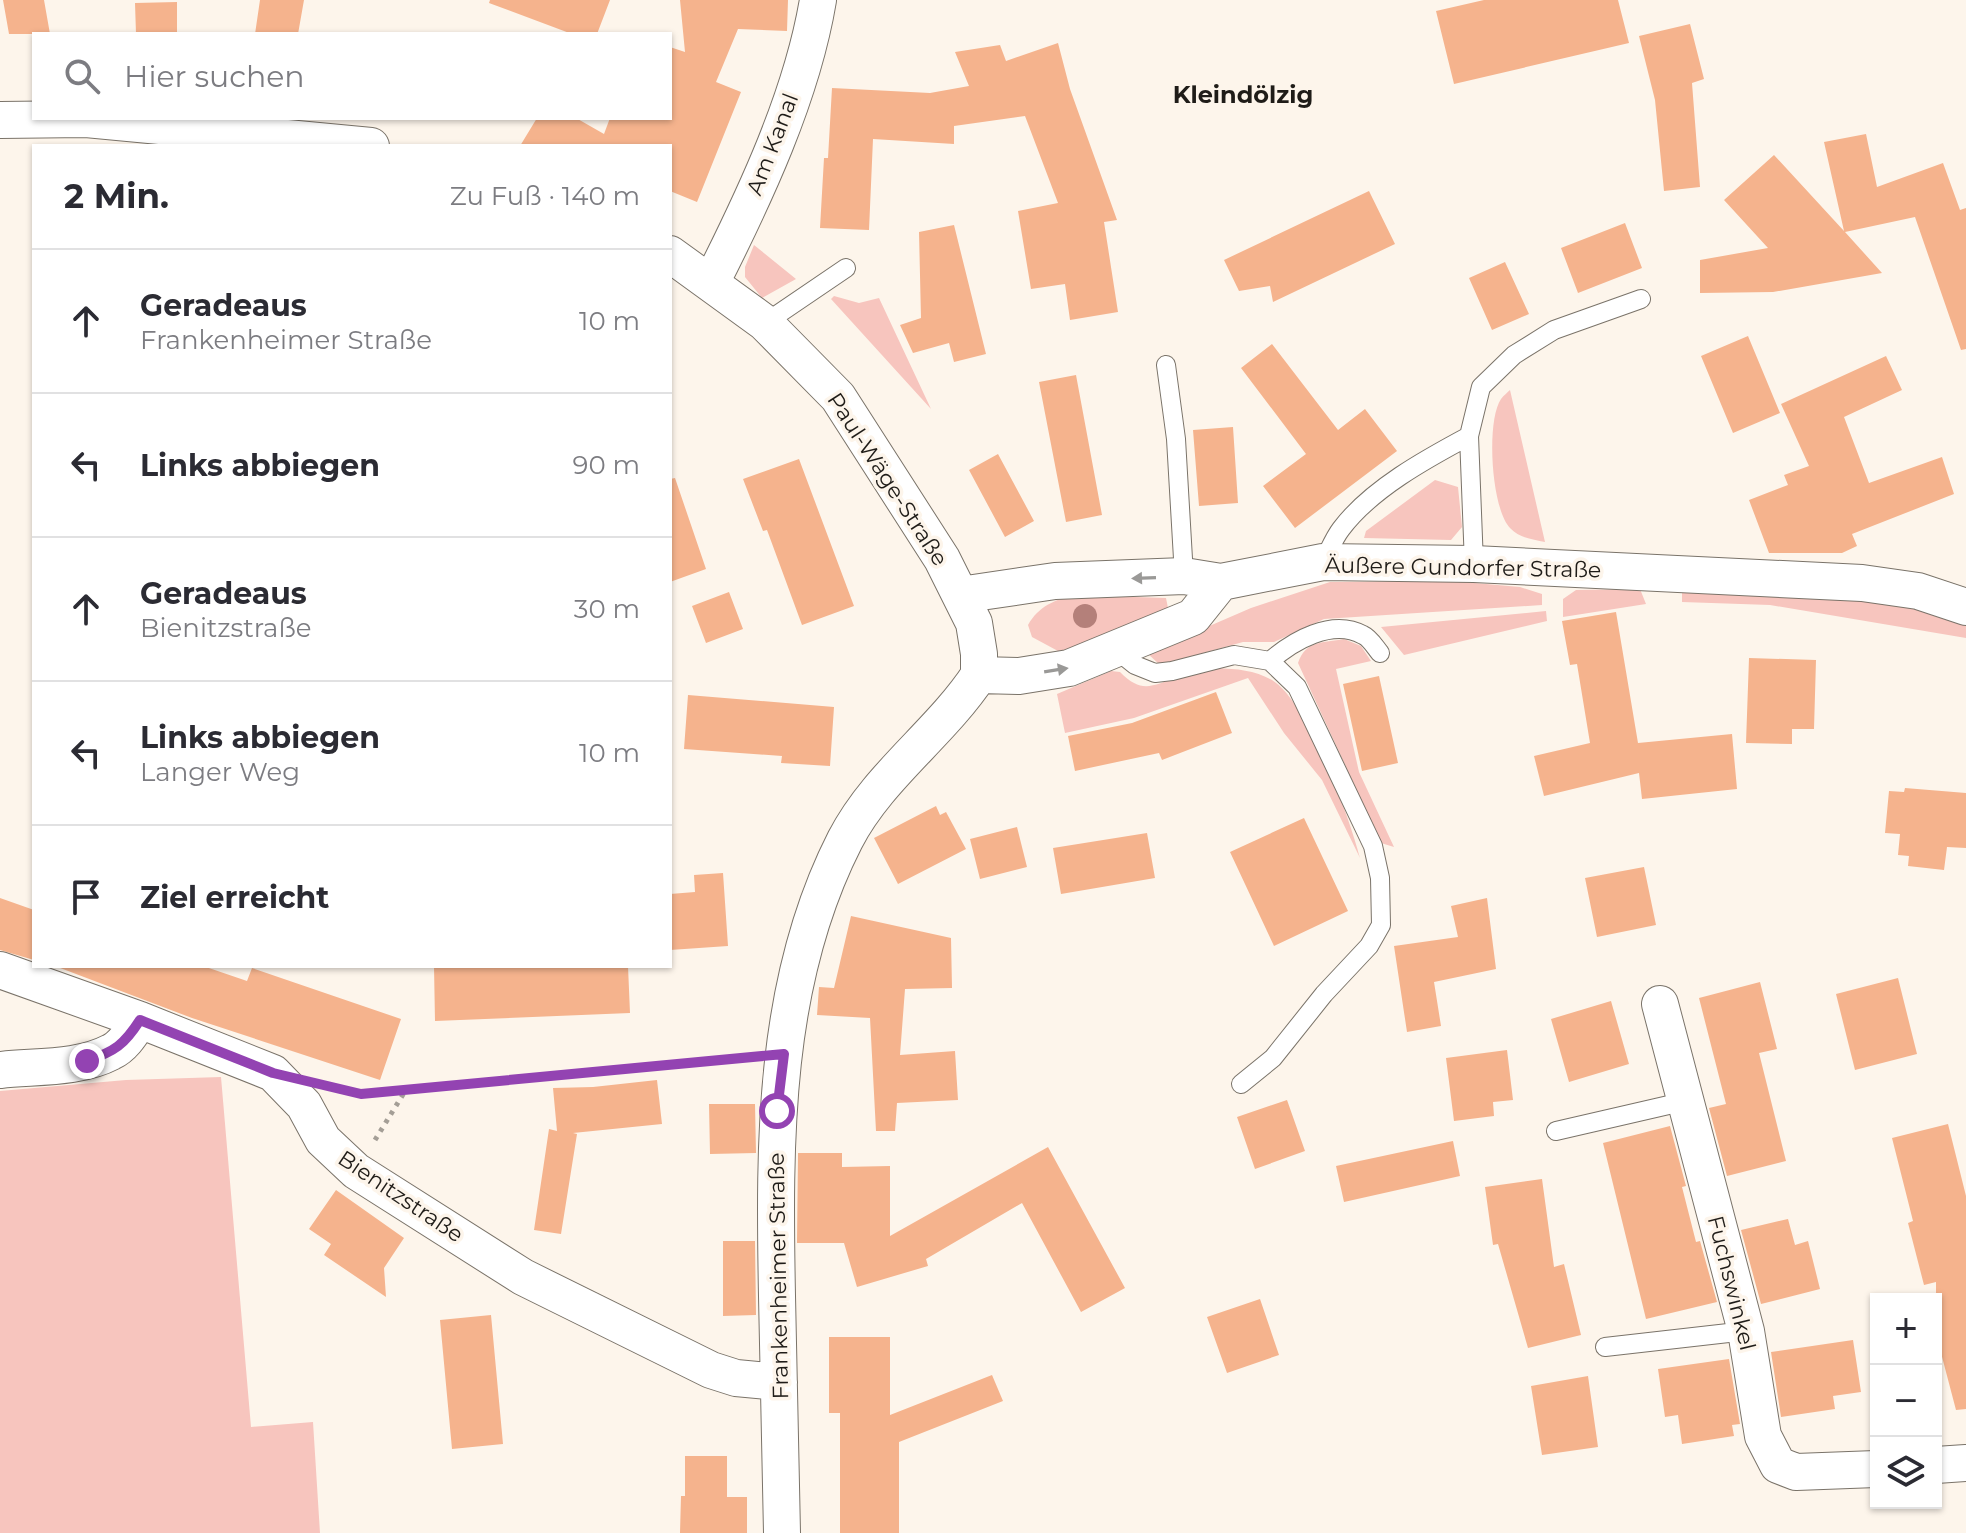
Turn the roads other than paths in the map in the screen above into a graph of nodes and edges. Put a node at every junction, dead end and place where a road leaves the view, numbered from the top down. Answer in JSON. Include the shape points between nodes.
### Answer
{"nodes":[{"id":1,"x":818,"y":0,"type":"edge"},
{"id":2,"x":0,"y":120,"type":"edge"},
{"id":3,"x":32,"y":120,"type":"edge"},
{"id":4,"x":90,"y":120,"type":"edge"},
{"id":5,"x":154,"y":135,"type":"edge"},
{"id":6,"x":332,"y":144,"type":"edge"},
{"id":7,"x":672,"y":255,"type":"edge"},
{"id":8,"x":846,"y":268,"type":"dead end"},
{"id":9,"x":711,"y":283,"type":"junction"},
{"id":10,"x":1641,"y":299,"type":"dead end"},
{"id":11,"x":765,"y":323,"type":"junction"},
{"id":12,"x":1166,"y":365,"type":"dead end"},
{"id":13,"x":1469,"y":436,"type":"junction"},
{"id":14,"x":1323,"y":562,"type":"junction"},
{"id":15,"x":1474,"y":564,"type":"junction"},
{"id":16,"x":1184,"y":576,"type":"junction"},
{"id":17,"x":1221,"y":582,"type":"junction"},
{"id":18,"x":960,"y":595,"type":"junction"},
{"id":19,"x":1966,"y":607,"type":"edge"},
{"id":20,"x":1115,"y":649,"type":"junction"},
{"id":21,"x":1380,"y":653,"type":"dead end"},
{"id":22,"x":1270,"y":661,"type":"junction"},
{"id":23,"x":979,"y":675,"type":"junction"},
{"id":24,"x":0,"y":970,"type":"edge"},
{"id":25,"x":1660,"y":1004,"type":"dead end"},
{"id":26,"x":140,"y":1020,"type":"junction"},
{"id":27,"x":0,"y":1070,"type":"edge"},
{"id":28,"x":1241,"y":1084,"type":"dead end"},
{"id":29,"x":1686,"y":1101,"type":"junction"},
{"id":30,"x":1556,"y":1131,"type":"dead end"},
{"id":31,"x":1746,"y":1331,"type":"junction"},
{"id":32,"x":1605,"y":1347,"type":"dead end"},
{"id":33,"x":779,"y":1382,"type":"junction"},
{"id":34,"x":1966,"y":1463,"type":"edge"},
{"id":35,"x":1942,"y":1465,"type":"edge"},
{"id":36,"x":1870,"y":1469,"type":"edge"},
{"id":37,"x":782,"y":1533,"type":"edge"}],
"edges":[{"from":1,"to":9,"type":"street","name":"Am Kanal","via":[[775,142]]},
{"from":2,"to":3,"type":"street"},
{"from":4,"to":5,"type":"street"},
{"from":5,"to":6,"type":"street"},
{"from":7,"to":9,"type":"street","name":"Paul-Wäge-Straße"},
{"from":8,"to":11,"type":"lane"},
{"from":9,"to":11,"type":"street","name":"Paul-Wäge-Straße"},
{"from":10,"to":13,"type":"lane","via":[[1554,330],[1514,355],[1481,387]]},
{"from":11,"to":18,"type":"street","name":"Paul-Wäge-Straße","via":[[838,397]]},
{"from":12,"to":16,"type":"lane"},
{"from":13,"to":14,"type":"lane","via":[[1426,459],[1365,504],[1341,529]]},
{"from":13,"to":15,"type":"lane"},
{"from":14,"to":15,"type":"street","name":"Äußere Gundorfer Straße"},
{"from":14,"to":17,"type":"street","name":"Äußere Gundorfer Straße"},
{"from":15,"to":19,"type":"street","name":"Äußere Gundorfer Straße","via":[[1862,583],[1918,591]]},
{"from":16,"to":17,"type":"street","name":"Äußere Gundorfer Straße"},
{"from":16,"to":18,"type":"street","name":"Äußere Gundorfer Straße","one_way":true,"via":[[1055,581]]},
{"from":17,"to":20,"type":"street","via":[[1193,617]]},
{"from":18,"to":23,"type":"street","name":"Paul-Wäge-Straße","via":[[974,623]]},
{"from":20,"to":22,"type":"lane","via":[[1155,673],[1234,655]]},
{"from":23,"to":20,"type":"street","one_way":true,"via":[[1019,676],[1069,668]]},
{"from":21,"to":22,"type":"lane","via":[[1362,634],[1326,631],[1293,644]]},
{"from":22,"to":28,"type":"lane","via":[[1297,687],[1373,846],[1381,925],[1273,1058]]},
{"from":23,"to":33,"type":"street","name":"Frankenheimer Straße","via":[[948,718],[885,783],[846,838],[803,948],[790,1003],[777,1111]]},
{"from":24,"to":26,"type":"street","name":"Bienitzstraße"},
{"from":25,"to":29,"type":"street","name":"Fuchswinkel"},
{"from":26,"to":27,"type":"street","via":[[114,1051],[87,1061]]},
{"from":26,"to":33,"type":"street","name":"Bienitzstraße","via":[[273,1073],[304,1105],[323,1140],[356,1171],[523,1277],[711,1370]]},
{"from":29,"to":30,"type":"lane"},
{"from":29,"to":31,"type":"street","name":"Fuchswinkel"},
{"from":31,"to":32,"type":"lane"},
{"from":31,"to":36,"type":"street","name":"Fuchswinkel","via":[[1763,1436],[1778,1465],[1796,1472]]},
{"from":33,"to":37,"type":"street","name":"Frankenheimer Straße"},
{"from":34,"to":35,"type":"street"}]}
